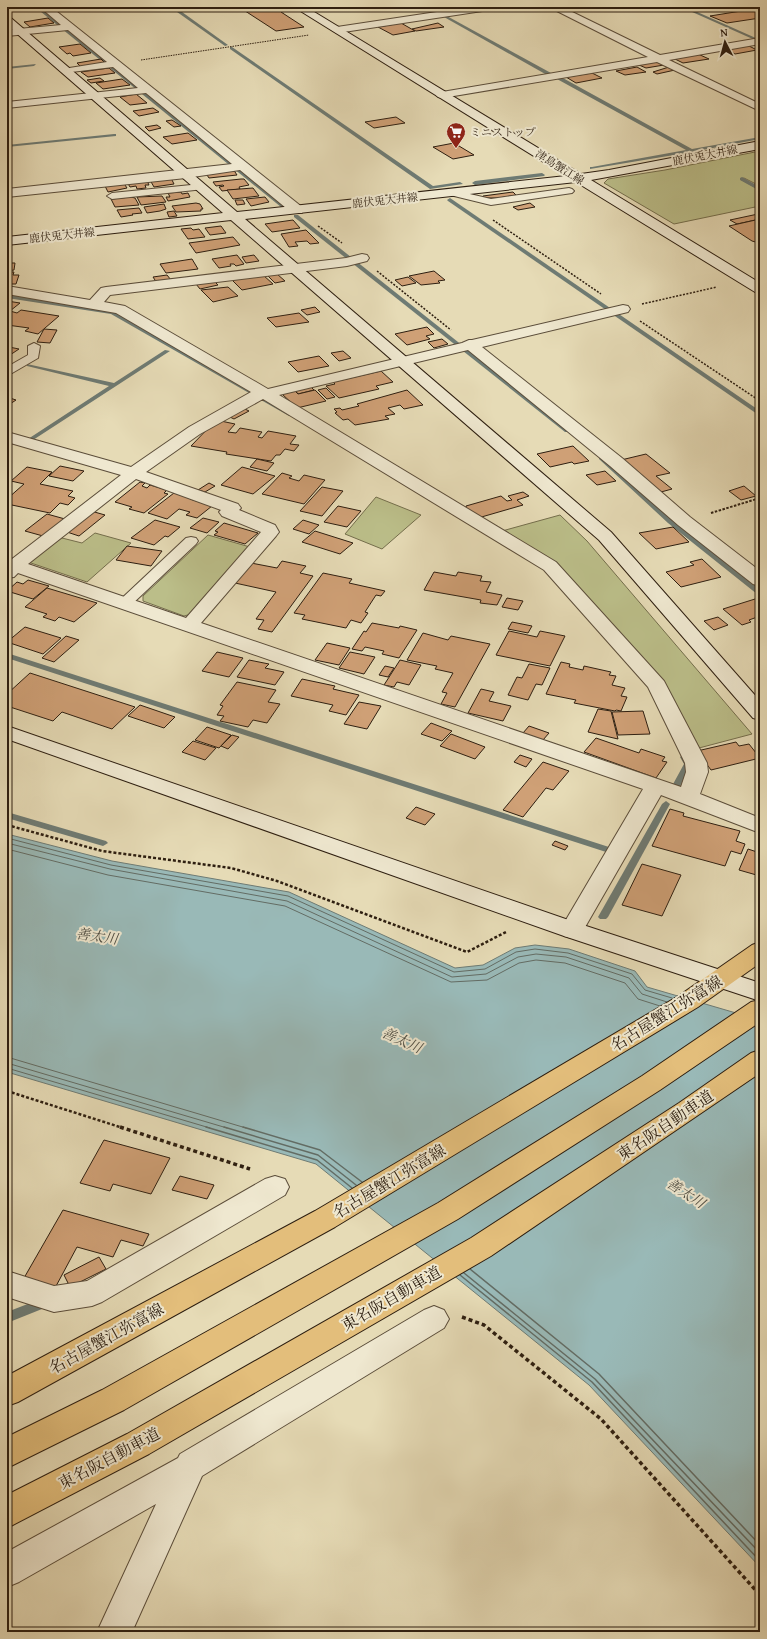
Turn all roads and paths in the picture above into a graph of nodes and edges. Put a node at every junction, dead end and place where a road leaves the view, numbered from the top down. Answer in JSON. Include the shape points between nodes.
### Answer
{"nodes":[{"id":1,"x":45,"y":7,"type":"edge"},
{"id":2,"x":299,"y":7,"type":"edge"},
{"id":3,"x":489,"y":7,"type":"edge"},
{"id":4,"x":554,"y":7,"type":"edge"},
{"id":5,"x":7,"y":20,"type":"edge"},
{"id":6,"x":66,"y":28,"type":"junction"},
{"id":7,"x":337,"y":30,"type":"junction"},
{"id":8,"x":21,"y":32,"type":"junction"},
{"id":9,"x":7,"y":33,"type":"edge"},
{"id":10,"x":760,"y":41,"type":"edge"},
{"id":11,"x":658,"y":58,"type":"junction"},
{"id":12,"x":111,"y":65,"type":"junction"},
{"id":13,"x":67,"y":71,"type":"junction"},
{"id":14,"x":143,"y":91,"type":"junction"},
{"id":15,"x":442,"y":94,"type":"junction"},
{"id":16,"x":94,"y":96,"type":"junction"},
{"id":17,"x":7,"y":105,"type":"edge"},
{"id":18,"x":760,"y":108,"type":"edge"},
{"id":19,"x":760,"y":144,"type":"edge"},
{"id":20,"x":237,"y":167,"type":"junction"},
{"id":21,"x":186,"y":173,"type":"junction"},
{"id":22,"x":578,"y":178,"type":"junction"},
{"id":23,"x":201,"y":187,"type":"junction"},
{"id":24,"x":569,"y":191,"type":"dead end"},
{"id":25,"x":7,"y":193,"type":"edge"},
{"id":26,"x":453,"y":193,"type":"junction"},
{"id":27,"x":112,"y":196,"type":"dead end"},
{"id":28,"x":297,"y":210,"type":"junction"},
{"id":29,"x":237,"y":217,"type":"junction"},
{"id":30,"x":7,"y":241,"type":"edge"},
{"id":31,"x":362,"y":258,"type":"junction"},
{"id":32,"x":297,"y":268,"type":"junction"},
{"id":33,"x":746,"y":280,"type":"junction"},
{"id":34,"x":760,"y":289,"type":"edge"},
{"id":35,"x":7,"y":290,"type":"edge"},
{"id":36,"x":94,"y":304,"type":"junction"},
{"id":37,"x":617,"y":310,"type":"joint"},
{"id":38,"x":469,"y":344,"type":"junction"},
{"id":39,"x":34,"y":346,"type":"dead end"},
{"id":40,"x":402,"y":361,"type":"junction"},
{"id":41,"x":7,"y":372,"type":"edge"},
{"id":42,"x":259,"y":395,"type":"junction"},
{"id":43,"x":7,"y":437,"type":"edge"},
{"id":44,"x":134,"y":473,"type":"junction"},
{"id":45,"x":760,"y":498,"type":"edge"},
{"id":46,"x":684,"y":521,"type":"junction"},
{"id":47,"x":191,"y":541,"type":"dead end"},
{"id":48,"x":10,"y":567,"type":"edge"},
{"id":49,"x":760,"y":580,"type":"edge"},
{"id":50,"x":125,"y":603,"type":"junction"},
{"id":51,"x":189,"y":626,"type":"junction"},
{"id":52,"x":760,"y":714,"type":"edge"},
{"id":53,"x":7,"y":732,"type":"edge"},
{"id":54,"x":656,"y":786,"type":"junction"},
{"id":55,"x":688,"y":797,"type":"junction"},
{"id":56,"x":7,"y":825,"type":"edge"},
{"id":57,"x":760,"y":826,"type":"edge"},
{"id":58,"x":535,"y":917,"type":"junction"},
{"id":59,"x":572,"y":930,"type":"junction"},
{"id":60,"x":760,"y":951,"type":"edge"},
{"id":61,"x":721,"y":978,"type":"junction"},
{"id":62,"x":760,"y":992,"type":"edge"},
{"id":63,"x":760,"y":1009,"type":"edge"},
{"id":64,"x":760,"y":1060,"type":"edge"},
{"id":65,"x":7,"y":1091,"type":"edge"},
{"id":66,"x":276,"y":1187,"type":"joint"},
{"id":67,"x":7,"y":1284,"type":"edge"},
{"id":68,"x":434,"y":1319,"type":"joint"},
{"id":69,"x":7,"y":1392,"type":"edge"},
{"id":70,"x":7,"y":1453,"type":"edge"},
{"id":71,"x":190,"y":1469,"type":"junction"},
{"id":72,"x":7,"y":1512,"type":"edge"},
{"id":73,"x":7,"y":1570,"type":"edge"},
{"id":74,"x":760,"y":1595,"type":"edge"},
{"id":75,"x":114,"y":1632,"type":"edge"}],
"edges":[{"from":1,"to":6,"type":"street"},
{"from":2,"to":7,"type":"street","name":"津島蟹江線"},
{"from":3,"to":7,"type":"street"},
{"from":4,"to":11,"type":"street"},
{"from":5,"to":8,"type":"street"},
{"from":6,"to":8,"type":"street"},
{"from":6,"to":12,"type":"street"},
{"from":7,"to":12,"type":"path"},
{"from":7,"to":15,"type":"street","name":"津島蟹江線"},
{"from":8,"to":9,"type":"street"},
{"from":8,"to":13,"type":"street"},
{"from":10,"to":11,"type":"street"},
{"from":11,"to":15,"type":"street"},
{"from":11,"to":18,"type":"street"},
{"from":12,"to":13,"type":"street"},
{"from":12,"to":14,"type":"street"},
{"from":13,"to":16,"type":"street"},
{"from":14,"to":16,"type":"street"},
{"from":14,"to":20,"type":"street"},
{"from":15,"to":22,"type":"street","name":"津島蟹江線"},
{"from":16,"to":17,"type":"street"},
{"from":16,"to":21,"type":"street"},
{"from":19,"to":22,"type":"street","name":"鹿伏兎大井線"},
{"from":20,"to":21,"type":"street"},
{"from":20,"to":28,"type":"street"},
{"from":21,"to":23,"type":"street"},
{"from":21,"to":25,"type":"street"},
{"from":22,"to":26,"type":"street","name":"鹿伏兎大井線"},
{"from":22,"to":33,"type":"street","name":"津島蟹江線"},
{"from":23,"to":27,"type":"lane"},
{"from":23,"to":29,"type":"street"},
{"from":24,"to":26,"type":"lane","via":[[491,202]]},
{"from":26,"to":28,"type":"street","name":"鹿伏兎大井線"},
{"from":28,"to":29,"type":"street","name":"鹿伏兎大井線"},
{"from":28,"to":31,"type":"path"},
{"from":29,"to":30,"type":"street","name":"鹿伏兎大井線"},
{"from":29,"to":32,"type":"street"},
{"from":31,"to":32,"type":"street"},
{"from":31,"to":38,"type":"path"},
{"from":32,"to":36,"type":"street","via":[[106,292]]},
{"from":32,"to":40,"type":"street"},
{"from":33,"to":34,"type":"street","name":"津島蟹江線"},
{"from":33,"to":37,"type":"path"},
{"from":35,"to":36,"type":"street"},
{"from":36,"to":42,"type":"street","via":[[120,309]]},
{"from":37,"to":38,"type":"street"},
{"from":38,"to":40,"type":"street"},
{"from":38,"to":46,"type":"street","via":[[616,462]]},
{"from":39,"to":41,"type":"lane","via":[[34,356]]},
{"from":40,"to":42,"type":"street"},
{"from":40,"to":52,"type":"street","via":[[606,536]]},
{"from":42,"to":44,"type":"street","via":[[209,420]]},
{"from":42,"to":55,"type":"street","via":[[550,566],[657,685],[696,763],[697,772]]},
{"from":43,"to":44,"type":"street"},
{"from":44,"to":48,"type":"street"},
{"from":44,"to":51,"type":"street","via":[[232,508],[228,512],[269,529],[270,532]]},
{"from":45,"to":46,"type":"path"},
{"from":46,"to":49,"type":"street"},
{"from":47,"to":50,"type":"lane"},
{"from":48,"to":50,"type":"street"},
{"from":50,"to":51,"type":"street"},
{"from":51,"to":54,"type":"street"},
{"from":53,"to":58,"type":"street"},
{"from":54,"to":55,"type":"street"},
{"from":54,"to":59,"type":"street"},
{"from":55,"to":57,"type":"street"},
{"from":56,"to":58,"type":"path","via":[[102,851],[231,868],[277,880],[467,952]]},
{"from":58,"to":59,"type":"street"},
{"from":59,"to":61,"type":"street"},
{"from":60,"to":61,"type":"main road","name":"名古屋蟹江弥富線"},
{"from":61,"to":62,"type":"street"},
{"from":61,"to":69,"type":"main road","name":"名古屋蟹江弥富線","via":[[689,1000],[325,1219]]},
{"from":63,"to":70,"type":"main road","via":[[651,1083],[448,1212],[113,1400]]},
{"from":64,"to":72,"type":"main road","name":"東名阪自動車道","via":[[480,1247],[138,1444]]},
{"from":65,"to":66,"type":"path","via":[[259,1172]]},
{"from":66,"to":67,"type":"street","via":[[92,1293],[54,1299]]},
{"from":68,"to":71,"type":"street","via":[[191,1465]]},
{"from":68,"to":74,"type":"path","via":[[454,1315],[484,1325],[601,1419]]},
{"from":71,"to":73,"type":"street"},
{"from":71,"to":75,"type":"street"}]}
